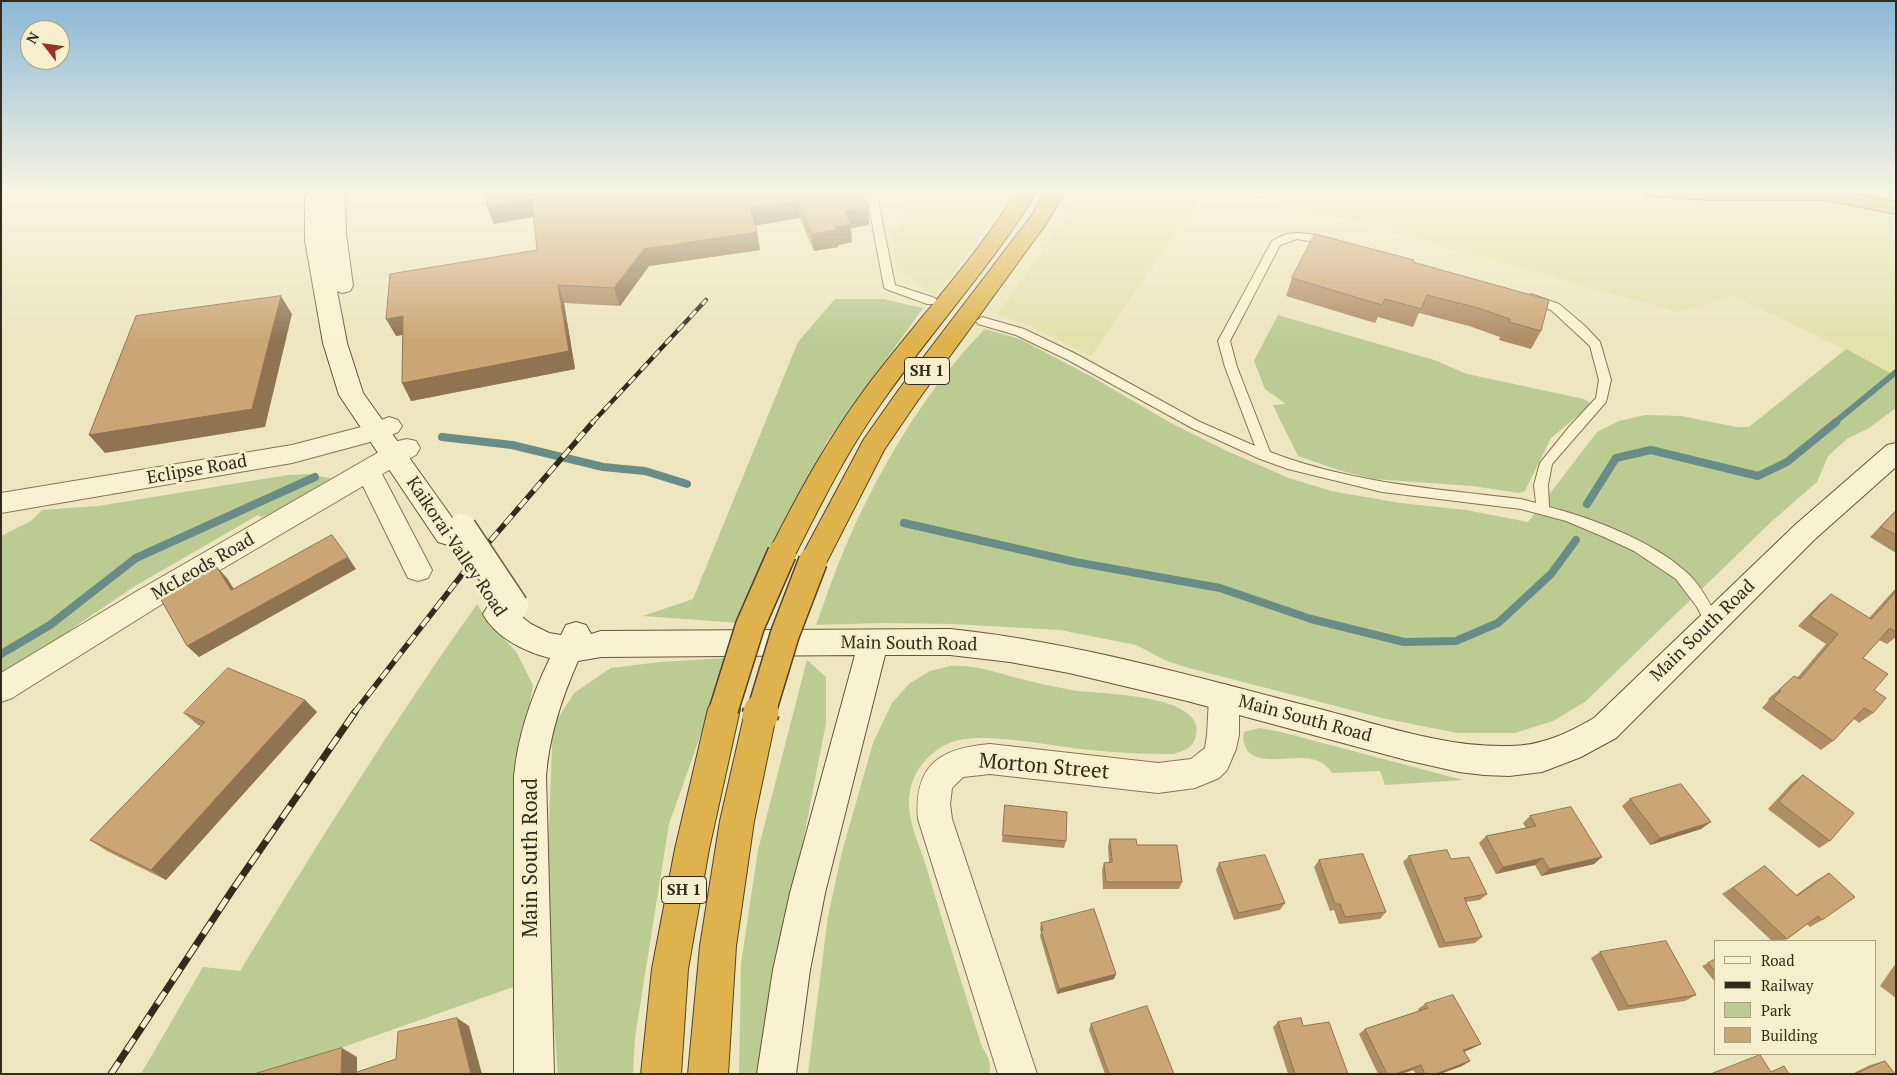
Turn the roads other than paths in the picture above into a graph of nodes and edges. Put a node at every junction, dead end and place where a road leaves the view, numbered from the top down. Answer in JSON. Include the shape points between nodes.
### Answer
{"nodes":[{"id":1,"x":316,"y":240,"type":"edge"},
{"id":2,"x":337,"y":240,"type":"edge"},
{"id":3,"x":881,"y":240,"type":"edge"},
{"id":4,"x":995,"y":240,"type":"edge"},
{"id":5,"x":1024,"y":240,"type":"edge"},
{"id":6,"x":1280,"y":240,"type":"edge"},
{"id":7,"x":1322,"y":240,"type":"edge"},
{"id":8,"x":1343,"y":246,"type":"edge"},
{"id":9,"x":1515,"y":294,"type":"edge"},
{"id":10,"x":931,"y":301,"type":"dead end"},
{"id":11,"x":982,"y":321,"type":"dead end"},
{"id":12,"x":383,"y":429,"type":"junction"},
{"id":13,"x":400,"y":451,"type":"junction"},
{"id":14,"x":1265,"y":456,"type":"junction"},
{"id":15,"x":1891,"y":463,"type":"edge"},
{"id":16,"x":367,"y":472,"type":"junction"},
{"id":17,"x":1,"y":503,"type":"edge"},
{"id":18,"x":1544,"y":510,"type":"junction"},
{"id":19,"x":418,"y":570,"type":"dead end"},
{"id":20,"x":1712,"y":622,"type":"junction"},
{"id":21,"x":582,"y":643,"type":"junction"},
{"id":22,"x":873,"y":643,"type":"junction"},
{"id":23,"x":1,"y":689,"type":"edge"},
{"id":24,"x":1224,"y":698,"type":"junction"},
{"id":25,"x":534,"y":1074,"type":"edge"},
{"id":26,"x":660,"y":1074,"type":"edge"},
{"id":27,"x":708,"y":1074,"type":"edge"},
{"id":28,"x":776,"y":1074,"type":"edge"},
{"id":29,"x":1018,"y":1074,"type":"edge"}],
"edges":[{"from":1,"to":12,"type":"main road","name":"Kaikorai Valley Road","via":[[335,343],[351,395]]},
{"from":2,"to":12,"type":"main road","name":"Kaikorai Valley Road","via":[[345,313],[358,363]]},
{"from":3,"to":10,"type":"lane","via":[[890,287]]},
{"from":4,"to":26,"type":"highway","number":"SH 1","bridge":true,"via":[[853,424],[814,489],[750,626],[724,709],[692,849],[670,969]]},
{"from":5,"to":27,"type":"highway","number":"SH 1","bridge":true,"via":[[874,446],[814,561],[785,634],[760,716],[737,822],[718,946]]},
{"from":6,"to":14,"type":"lane","via":[[1224,341]]},
{"from":7,"to":8,"type":"lane"},
{"from":9,"to":18,"type":"lane","via":[[1555,307],[1582,329],[1596,345],[1605,380],[1602,399],[1546,463],[1541,484]]},
{"from":11,"to":14,"type":"lane","via":[[1020,332],[1196,425]]},
{"from":12,"to":13,"type":"main road","name":"Kaikorai Valley Road"},
{"from":12,"to":17,"type":"main road","name":"Eclipse Road","via":[[292,454]]},
{"from":13,"to":16,"type":"main road","name":"McLeods Road"},
{"from":13,"to":21,"type":"main road","name":"Kaikorai Valley Road","via":[[506,610],[512,627],[548,646]]},
{"from":14,"to":18,"type":"lane","via":[[1359,483],[1521,504]]},
{"from":15,"to":20,"type":"main road","name":"Main South Road","via":[[1805,532]]},
{"from":16,"to":19,"type":"main road","via":[[380,490]]},
{"from":16,"to":23,"type":"main road","name":"McLeods Road","via":[[157,593]]},
{"from":18,"to":20,"type":"lane","via":[[1609,533],[1668,565],[1681,575]]},
{"from":20,"to":24,"type":"main road","name":"Main South Road","via":[[1605,728],[1568,749],[1532,760],[1460,757]]},
{"from":21,"to":22,"type":"main road","name":"Main South Road"},
{"from":21,"to":25,"type":"main road","name":"Main South Road","via":[[556,676],[541,719],[531,764],[528,807]]},
{"from":22,"to":24,"type":"main road","name":"Main South Road","via":[[983,645],[1088,663]]},
{"from":22,"to":28,"type":"main road","via":[[813,866],[783,1017]]},
{"from":24,"to":29,"type":"main road","name":"Morton Street","via":[[1223,733],[1215,762],[1204,771],[1182,778],[990,759],[951,767],[934,788],[933,804],[938,827]]}]}
